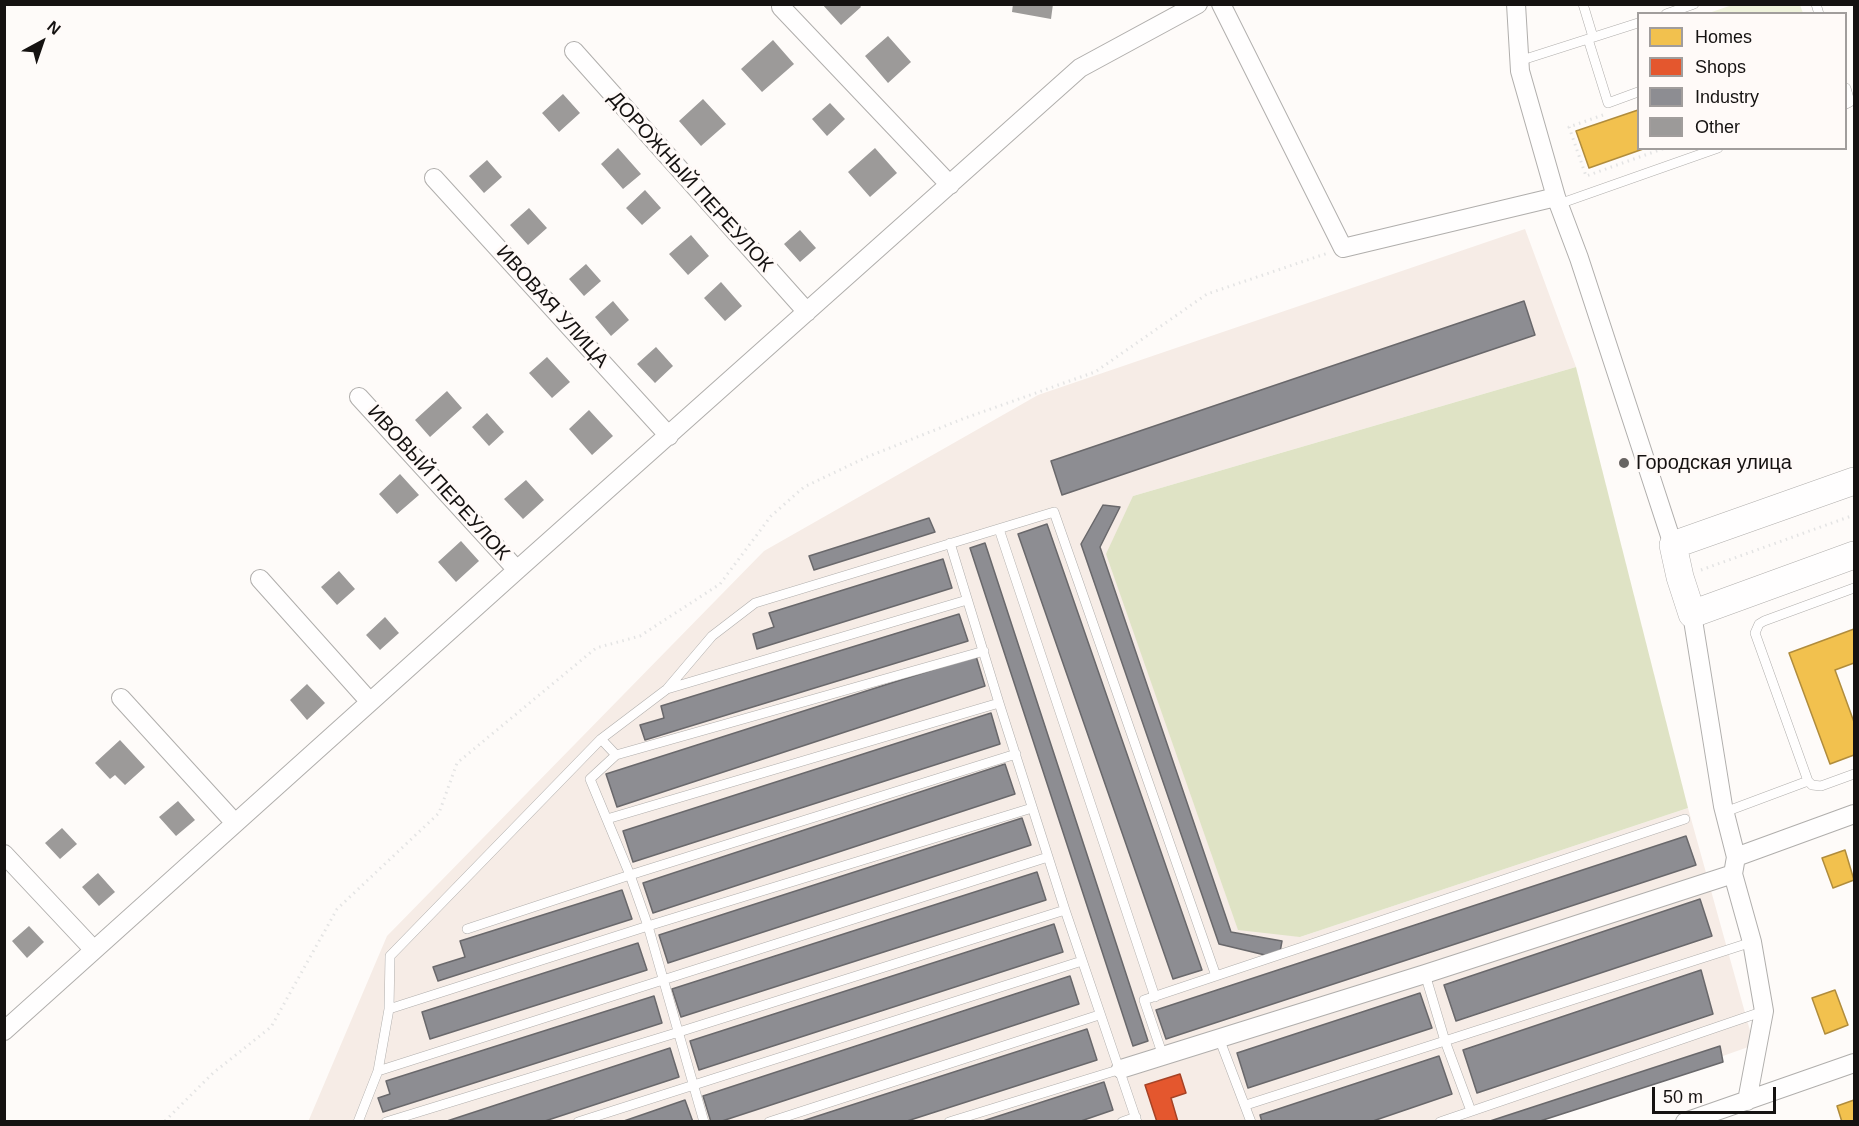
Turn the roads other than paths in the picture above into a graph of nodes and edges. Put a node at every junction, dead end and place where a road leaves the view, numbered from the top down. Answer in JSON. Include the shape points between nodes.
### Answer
{"nodes":[{"id":1,"x":1198,"y":4,"type":"edge"},
{"id":2,"x":1221,"y":4,"type":"edge"},
{"id":3,"x":1516,"y":4,"type":"edge"},
{"id":4,"x":1583,"y":4,"type":"edge"},
{"id":5,"x":1694,"y":4,"type":"edge"},
{"id":6,"x":781,"y":7,"type":"dead end"},
{"id":7,"x":1672,"y":12,"type":"edge"},
{"id":8,"x":1637,"y":22,"type":"edge"},
{"id":9,"x":1591,"y":38,"type":"junction"},
{"id":10,"x":574,"y":51,"type":"dead end"},
{"id":11,"x":1519,"y":61,"type":"junction"},
{"id":12,"x":1637,"y":92,"type":"edge"},
{"id":13,"x":1712,"y":150,"type":"edge"},
{"id":14,"x":434,"y":178,"type":"dead end"},
{"id":15,"x":950,"y":185,"type":"junction"},
{"id":16,"x":1558,"y":201,"type":"junction"},
{"id":17,"x":807,"y":312,"type":"junction"},
{"id":18,"x":359,"y":397,"type":"dead end"},
{"id":19,"x":669,"y":436,"type":"junction"},
{"id":20,"x":1854,"y":481,"type":"edge"},
{"id":21,"x":999,"y":529,"type":"junction"},
{"id":22,"x":950,"y":543,"type":"junction"},
{"id":23,"x":1673,"y":545,"type":"junction"},
{"id":24,"x":1854,"y":555,"type":"edge"},
{"id":25,"x":517,"y":570,"type":"junction"},
{"id":26,"x":260,"y":579,"type":"dead end"},
{"id":27,"x":1854,"y":588,"type":"edge"},
{"id":28,"x":967,"y":600,"type":"junction"},
{"id":29,"x":1692,"y":614,"type":"junction"},
{"id":30,"x":984,"y":651,"type":"junction"},
{"id":31,"x":667,"y":689,"type":"junction"},
{"id":32,"x":121,"y":698,"type":"dead end"},
{"id":33,"x":370,"y":702,"type":"junction"},
{"id":34,"x":999,"y":703,"type":"junction"},
{"id":35,"x":601,"y":739,"type":"junction"},
{"id":36,"x":1016,"y":754,"type":"junction"},
{"id":37,"x":616,"y":755,"type":"junction"},
{"id":38,"x":1854,"y":774,"type":"edge"},
{"id":39,"x":1808,"y":781,"type":"junction"},
{"id":40,"x":1032,"y":808,"type":"junction"},
{"id":41,"x":1725,"y":812,"type":"junction"},
{"id":42,"x":1854,"y":814,"type":"edge"},
{"id":43,"x":607,"y":819,"type":"junction"},
{"id":44,"x":1685,"y":819,"type":"dead end"},
{"id":45,"x":236,"y":823,"type":"junction"},
{"id":46,"x":4,"y":854,"type":"edge"},
{"id":47,"x":1048,"y":857,"type":"junction"},
{"id":48,"x":1735,"y":866,"type":"junction"},
{"id":49,"x":630,"y":874,"type":"junction"},
{"id":50,"x":1065,"y":910,"type":"junction"},
{"id":51,"x":648,"y":926,"type":"junction"},
{"id":52,"x":467,"y":929,"type":"dead end"},
{"id":53,"x":1752,"y":942,"type":"junction"},
{"id":54,"x":94,"y":950,"type":"junction"},
{"id":55,"x":1082,"y":961,"type":"junction"},
{"id":56,"x":1425,"y":974,"type":"junction"},
{"id":57,"x":1216,"y":976,"type":"junction"},
{"id":58,"x":663,"y":980,"type":"junction"},
{"id":59,"x":1155,"y":997,"type":"junction"},
{"id":60,"x":389,"y":1010,"type":"junction"},
{"id":61,"x":1764,"y":1011,"type":"junction"},
{"id":62,"x":1099,"y":1015,"type":"junction"},
{"id":63,"x":4,"y":1030,"type":"edge"},
{"id":64,"x":679,"y":1032,"type":"junction"},
{"id":65,"x":1219,"y":1038,"type":"junction"},
{"id":66,"x":1445,"y":1041,"type":"junction"},
{"id":67,"x":1163,"y":1056,"type":"junction"},
{"id":68,"x":1854,"y":1063,"type":"edge"},
{"id":69,"x":1120,"y":1069,"type":"junction"},
{"id":70,"x":378,"y":1071,"type":"junction"},
{"id":71,"x":694,"y":1084,"type":"junction"},
{"id":72,"x":1747,"y":1101,"type":"junction"},
{"id":73,"x":1246,"y":1105,"type":"junction"},
{"id":74,"x":1471,"y":1111,"type":"junction"},
{"id":75,"x":1137,"y":1119,"type":"edge"},
{"id":76,"x":358,"y":1122,"type":"edge"},
{"id":77,"x":386,"y":1122,"type":"edge"},
{"id":78,"x":578,"y":1122,"type":"edge"},
{"id":79,"x":704,"y":1122,"type":"edge"},
{"id":80,"x":769,"y":1122,"type":"edge"},
{"id":81,"x":949,"y":1122,"type":"edge"},
{"id":82,"x":1122,"y":1122,"type":"edge"},
{"id":83,"x":1251,"y":1122,"type":"edge"},
{"id":84,"x":1440,"y":1122,"type":"edge"},
{"id":85,"x":1685,"y":1122,"type":"edge"}],
"edges":[{"from":1,"to":15,"type":"street","via":[[1080,68]]},
{"from":2,"to":16,"type":"street","via":[[1343,248]]},
{"from":3,"to":11,"type":"street"},
{"from":4,"to":9,"type":"lane"},
{"from":5,"to":7,"type":"lane"},
{"from":6,"to":15,"type":"street"},
{"from":8,"to":9,"type":"lane"},
{"from":9,"to":11,"type":"lane"},
{"from":9,"to":12,"type":"lane","via":[[1608,103]]},
{"from":10,"to":17,"type":"street","name":"ДОРОЖНЫЙ ПЕРЕУЛОК"},
{"from":11,"to":16,"type":"street"},
{"from":13,"to":16,"type":"lane"},
{"from":14,"to":19,"type":"street","name":"ИВОВАЯ УЛИЦА"},
{"from":15,"to":17,"type":"street"},
{"from":16,"to":23,"type":"street"},
{"from":17,"to":19,"type":"street"},
{"from":18,"to":25,"type":"street","name":"ИВОВЫЙ ПЕРЕУЛОК"},
{"from":19,"to":25,"type":"street"},
{"from":20,"to":23,"type":"main road"},
{"from":21,"to":22,"type":"lane"},
{"from":21,"to":57,"type":"lane","via":[[1054,513]]},
{"from":21,"to":59,"type":"lane"},
{"from":22,"to":28,"type":"lane"},
{"from":22,"to":31,"type":"lane","via":[[755,603],[712,636]]},
{"from":23,"to":29,"type":"main road"},
{"from":24,"to":29,"type":"main road"},
{"from":25,"to":33,"type":"street"},
{"from":26,"to":33,"type":"street"},
{"from":27,"to":39,"type":"lane","via":[[1764,621],[1755,633]]},
{"from":28,"to":30,"type":"lane"},
{"from":28,"to":31,"type":"lane"},
{"from":29,"to":41,"type":"street"},
{"from":30,"to":34,"type":"lane"},
{"from":30,"to":37,"type":"lane"},
{"from":31,"to":35,"type":"lane"},
{"from":32,"to":45,"type":"street"},
{"from":33,"to":45,"type":"street"},
{"from":34,"to":36,"type":"lane"},
{"from":34,"to":43,"type":"lane"},
{"from":35,"to":37,"type":"lane"},
{"from":35,"to":60,"type":"lane","via":[[390,956]]},
{"from":36,"to":40,"type":"lane"},
{"from":36,"to":49,"type":"lane"},
{"from":37,"to":43,"type":"lane","via":[[590,779]]},
{"from":38,"to":39,"type":"lane","via":[[1821,786]]},
{"from":39,"to":41,"type":"lane"},
{"from":40,"to":47,"type":"lane"},
{"from":40,"to":51,"type":"lane"},
{"from":41,"to":48,"type":"street"},
{"from":42,"to":48,"type":"street"},
{"from":43,"to":49,"type":"lane"},
{"from":44,"to":57,"type":"lane"},
{"from":45,"to":54,"type":"street"},
{"from":46,"to":54,"type":"street"},
{"from":47,"to":50,"type":"lane"},
{"from":47,"to":58,"type":"lane"},
{"from":48,"to":53,"type":"street"},
{"from":48,"to":56,"type":"street"},
{"from":49,"to":51,"type":"lane"},
{"from":49,"to":52,"type":"lane"},
{"from":50,"to":55,"type":"lane"},
{"from":50,"to":64,"type":"lane"},
{"from":51,"to":58,"type":"lane"},
{"from":51,"to":60,"type":"lane"},
{"from":53,"to":61,"type":"street"},
{"from":53,"to":66,"type":"lane"},
{"from":54,"to":63,"type":"street"},
{"from":55,"to":62,"type":"lane"},
{"from":55,"to":71,"type":"lane"},
{"from":56,"to":65,"type":"street"},
{"from":56,"to":66,"type":"lane"},
{"from":57,"to":59,"type":"lane"},
{"from":58,"to":64,"type":"lane"},
{"from":58,"to":70,"type":"lane"},
{"from":59,"to":67,"type":"lane","via":[[1144,1000]]},
{"from":60,"to":70,"type":"lane"},
{"from":61,"to":72,"type":"street"},
{"from":61,"to":74,"type":"lane"},
{"from":62,"to":69,"type":"lane"},
{"from":62,"to":80,"type":"lane"},
{"from":64,"to":71,"type":"lane"},
{"from":64,"to":77,"type":"lane"},
{"from":65,"to":67,"type":"street"},
{"from":65,"to":73,"type":"lane"},
{"from":66,"to":73,"type":"lane"},
{"from":66,"to":74,"type":"lane"},
{"from":67,"to":69,"type":"street"},
{"from":68,"to":72,"type":"street"},
{"from":69,"to":75,"type":"lane"},
{"from":69,"to":81,"type":"lane"},
{"from":70,"to":76,"type":"lane"},
{"from":71,"to":78,"type":"lane"},
{"from":71,"to":79,"type":"lane"},
{"from":72,"to":85,"type":"street"},
{"from":73,"to":83,"type":"lane"},
{"from":74,"to":84,"type":"lane"},
{"from":75,"to":82,"type":"lane"}]}
